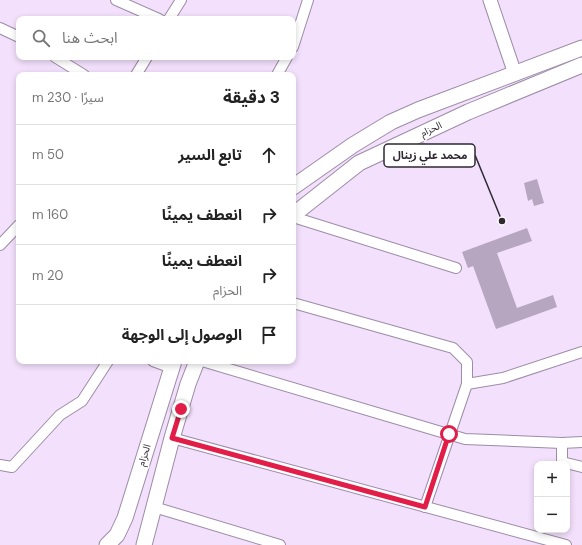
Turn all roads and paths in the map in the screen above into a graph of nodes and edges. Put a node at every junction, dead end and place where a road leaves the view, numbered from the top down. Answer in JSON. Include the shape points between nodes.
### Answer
{"nodes":[{"id":1,"x":116,"y":0,"type":"edge"},
{"id":2,"x":173,"y":0,"type":"edge"},
{"id":3,"x":181,"y":0,"type":"edge"},
{"id":4,"x":308,"y":0,"type":"edge"},
{"id":5,"x":490,"y":0,"type":"edge"},
{"id":6,"x":171,"y":15,"type":"edge"},
{"id":7,"x":152,"y":16,"type":"edge"},
{"id":8,"x":0,"y":28,"type":"edge"},
{"id":9,"x":16,"y":36,"type":"edge"},
{"id":10,"x":296,"y":38,"type":"edge"},
{"id":11,"x":582,"y":48,"type":"edge"},
{"id":12,"x":60,"y":60,"type":"edge"},
{"id":13,"x":145,"y":60,"type":"edge"},
{"id":14,"x":285,"y":60,"type":"edge"},
{"id":15,"x":582,"y":65,"type":"edge"},
{"id":16,"x":79,"y":72,"type":"edge"},
{"id":17,"x":138,"y":72,"type":"edge"},
{"id":18,"x":279,"y":72,"type":"edge"},
{"id":19,"x":516,"y":74,"type":"junction"},
{"id":20,"x":296,"y":185,"type":"edge"},
{"id":21,"x":296,"y":214,"type":"edge"},
{"id":22,"x":296,"y":217,"type":"edge"},
{"id":23,"x":16,"y":228,"type":"edge"},
{"id":24,"x":0,"y":245,"type":"edge"},
{"id":25,"x":456,"y":268,"type":"dead end"},
{"id":26,"x":296,"y":304,"type":"edge"},
{"id":27,"x":582,"y":352,"type":"edge"},
{"id":28,"x":106,"y":364,"type":"edge"},
{"id":29,"x":173,"y":364,"type":"edge"},
{"id":30,"x":196,"y":364,"type":"edge"},
{"id":31,"x":212,"y":364,"type":"edge"},
{"id":32,"x":466,"y":384,"type":"junction"},
{"id":33,"x":449,"y":434,"type":"junction"},
{"id":34,"x":172,"y":438,"type":"junction"},
{"id":35,"x":582,"y":442,"type":"edge"},
{"id":36,"x":562,"y":443,"type":"junction"},
{"id":37,"x":0,"y":465,"type":"edge"},
{"id":38,"x":582,"y":467,"type":"edge"},
{"id":39,"x":154,"y":507,"type":"junction"},
{"id":40,"x":425,"y":507,"type":"junction"},
{"id":41,"x":107,"y":545,"type":"edge"},
{"id":42,"x":144,"y":545,"type":"edge"},
{"id":43,"x":280,"y":545,"type":"edge"},
{"id":44,"x":566,"y":545,"type":"edge"}],
"edges":[{"from":1,"to":7,"type":"street"},
{"from":2,"to":6,"type":"street"},
{"from":3,"to":6,"type":"street"},
{"from":4,"to":10,"type":"street"},
{"from":5,"to":19,"type":"street"},
{"from":8,"to":9,"type":"street"},
{"from":11,"to":19,"type":"main road"},
{"from":12,"to":16,"type":"street"},
{"from":13,"to":17,"type":"street"},
{"from":14,"to":18,"type":"street"},
{"from":15,"to":21,"type":"main road","name":"الحزام","via":[[468,112],[359,163]]},
{"from":19,"to":20,"type":"main road","via":[[391,122]]},
{"from":22,"to":25,"type":"street"},
{"from":23,"to":24,"type":"street"},
{"from":26,"to":32,"type":"street","via":[[453,348],[467,362]]},
{"from":27,"to":32,"type":"street","via":[[489,382]]},
{"from":28,"to":37,"type":"street","via":[[82,401],[60,415],[12,467]]},
{"from":29,"to":41,"type":"main road","name":"الحزام","via":[[125,518],[117,535]]},
{"from":30,"to":34,"type":"main road"},
{"from":31,"to":33,"type":"street"},
{"from":32,"to":33,"type":"street"},
{"from":33,"to":36,"type":"street","via":[[465,439]]},
{"from":33,"to":40,"type":"street"},
{"from":34,"to":39,"type":"main road"},
{"from":34,"to":40,"type":"street"},
{"from":35,"to":36,"type":"street"},
{"from":36,"to":38,"type":"street","via":[[562,462]]},
{"from":39,"to":42,"type":"main road"},
{"from":39,"to":43,"type":"street"},
{"from":40,"to":44,"type":"street"}]}
